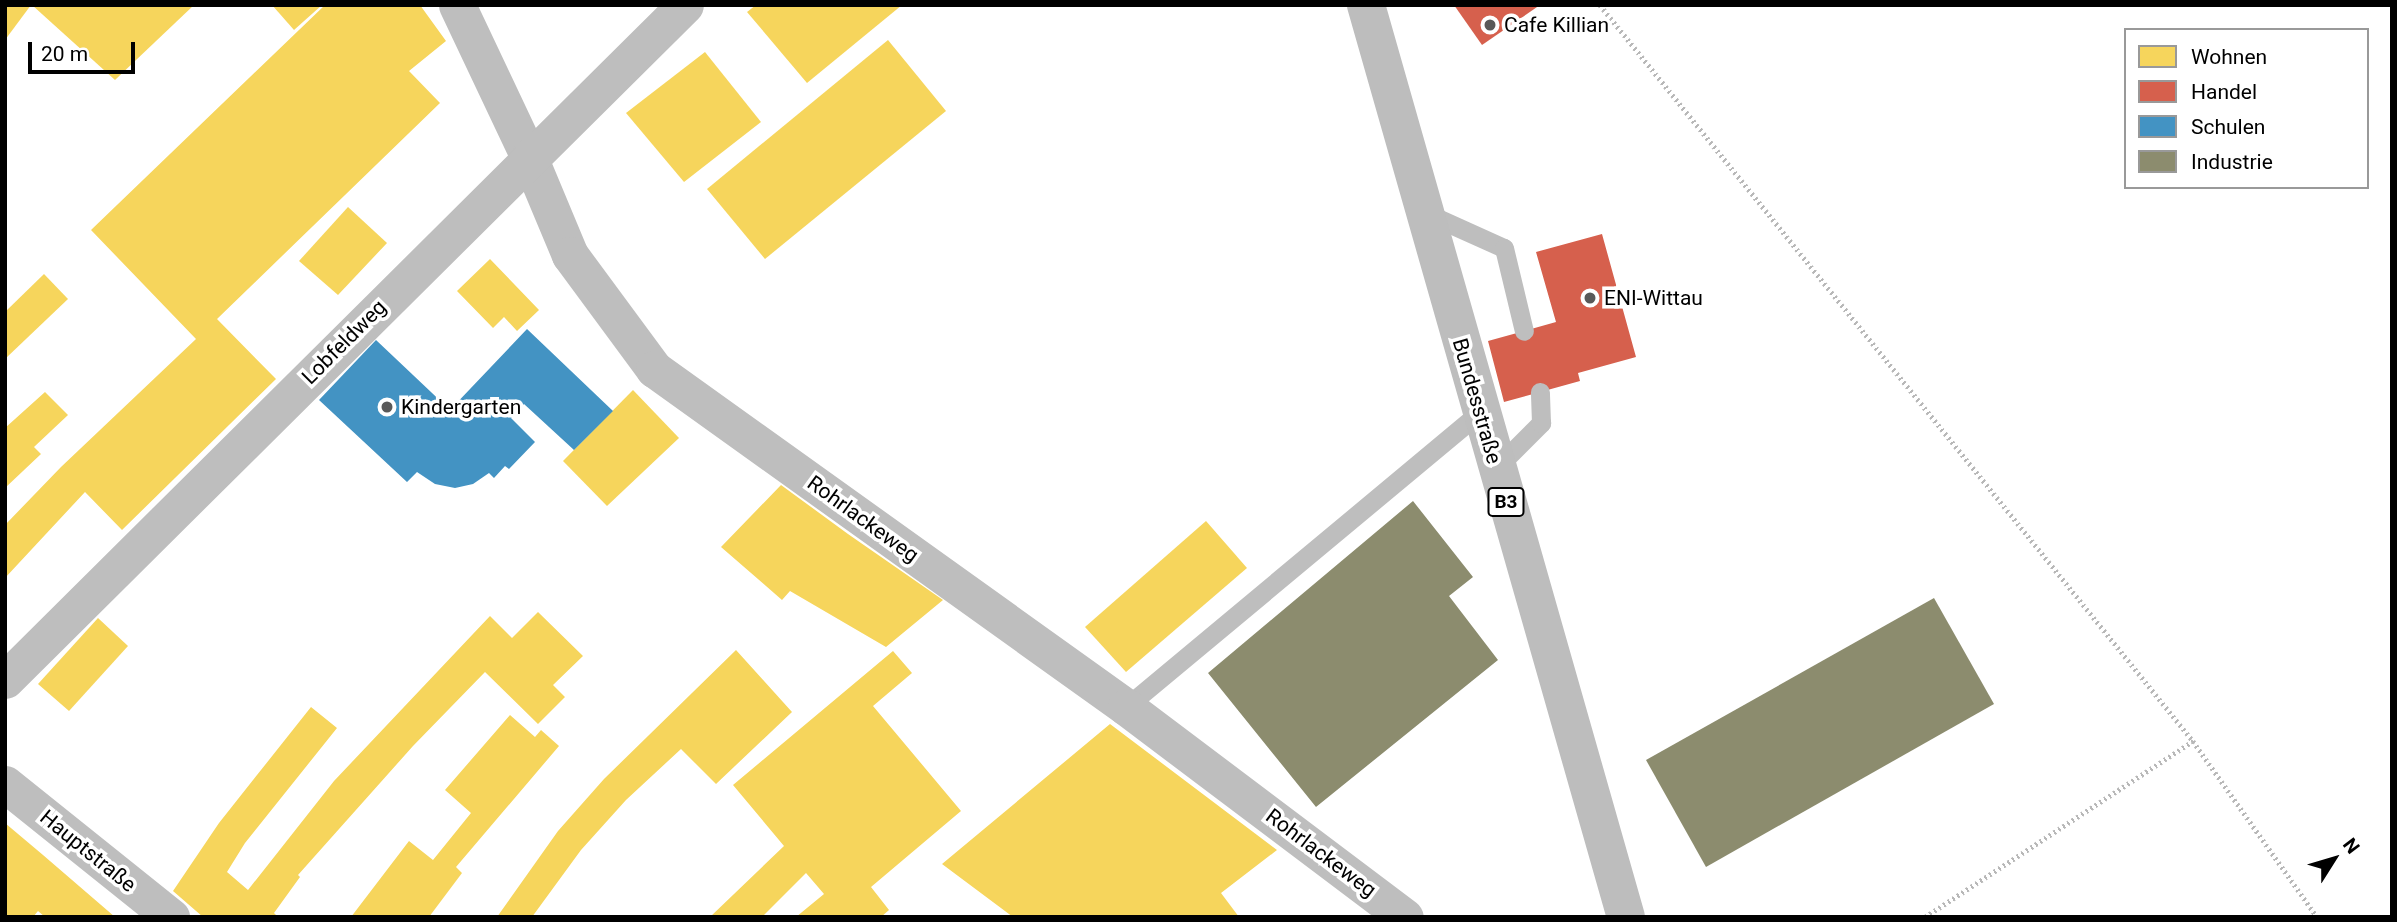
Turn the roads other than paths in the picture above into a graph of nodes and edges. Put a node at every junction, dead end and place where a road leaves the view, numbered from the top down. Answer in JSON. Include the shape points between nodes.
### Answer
{"nodes":[{"id":1,"x":457,"y":5,"type":"edge"},
{"id":2,"x":685,"y":5,"type":"edge"},
{"id":3,"x":1366,"y":5,"type":"edge"},
{"id":4,"x":529,"y":157,"type":"junction"},
{"id":5,"x":1424,"y":212,"type":"junction"},
{"id":6,"x":1524,"y":331,"type":"dead end"},
{"id":7,"x":1540,"y":392,"type":"dead end"},
{"id":8,"x":1480,"y":412,"type":"junction"},
{"id":9,"x":1496,"y":468,"type":"junction"},
{"id":10,"x":5,"y":680,"type":"edge"},
{"id":11,"x":1126,"y":707,"type":"junction"},
{"id":12,"x":5,"y":784,"type":"edge"},
{"id":13,"x":171,"y":917,"type":"edge"},
{"id":14,"x":1405,"y":917,"type":"edge"},
{"id":15,"x":1626,"y":917,"type":"edge"}],
"edges":[{"from":1,"to":4,"type":"street","name":"Rohrlackeweg"},
{"from":2,"to":4,"type":"street","name":"Lobfeldweg"},
{"from":3,"to":5,"type":"main road","name":"Bundesstraße","number":"B3"},
{"from":4,"to":10,"type":"street","name":"Lobfeldweg"},
{"from":4,"to":11,"type":"street","name":"Rohrlackeweg","via":[[570,255],[654,369]]},
{"from":5,"to":6,"type":"lane","via":[[1504,248]]},
{"from":5,"to":8,"type":"main road","name":"Bundesstraße","number":"B3"},
{"from":7,"to":9,"type":"lane","via":[[1541,423]]},
{"from":8,"to":9,"type":"main road","name":"Bundesstraße","number":"B3"},
{"from":8,"to":11,"type":"lane"},
{"from":9,"to":15,"type":"main road","name":"Bundesstraße","number":"B3"},
{"from":11,"to":14,"type":"street","name":"Rohrlackeweg"},
{"from":12,"to":13,"type":"street","name":"Hauptstraße"}]}
